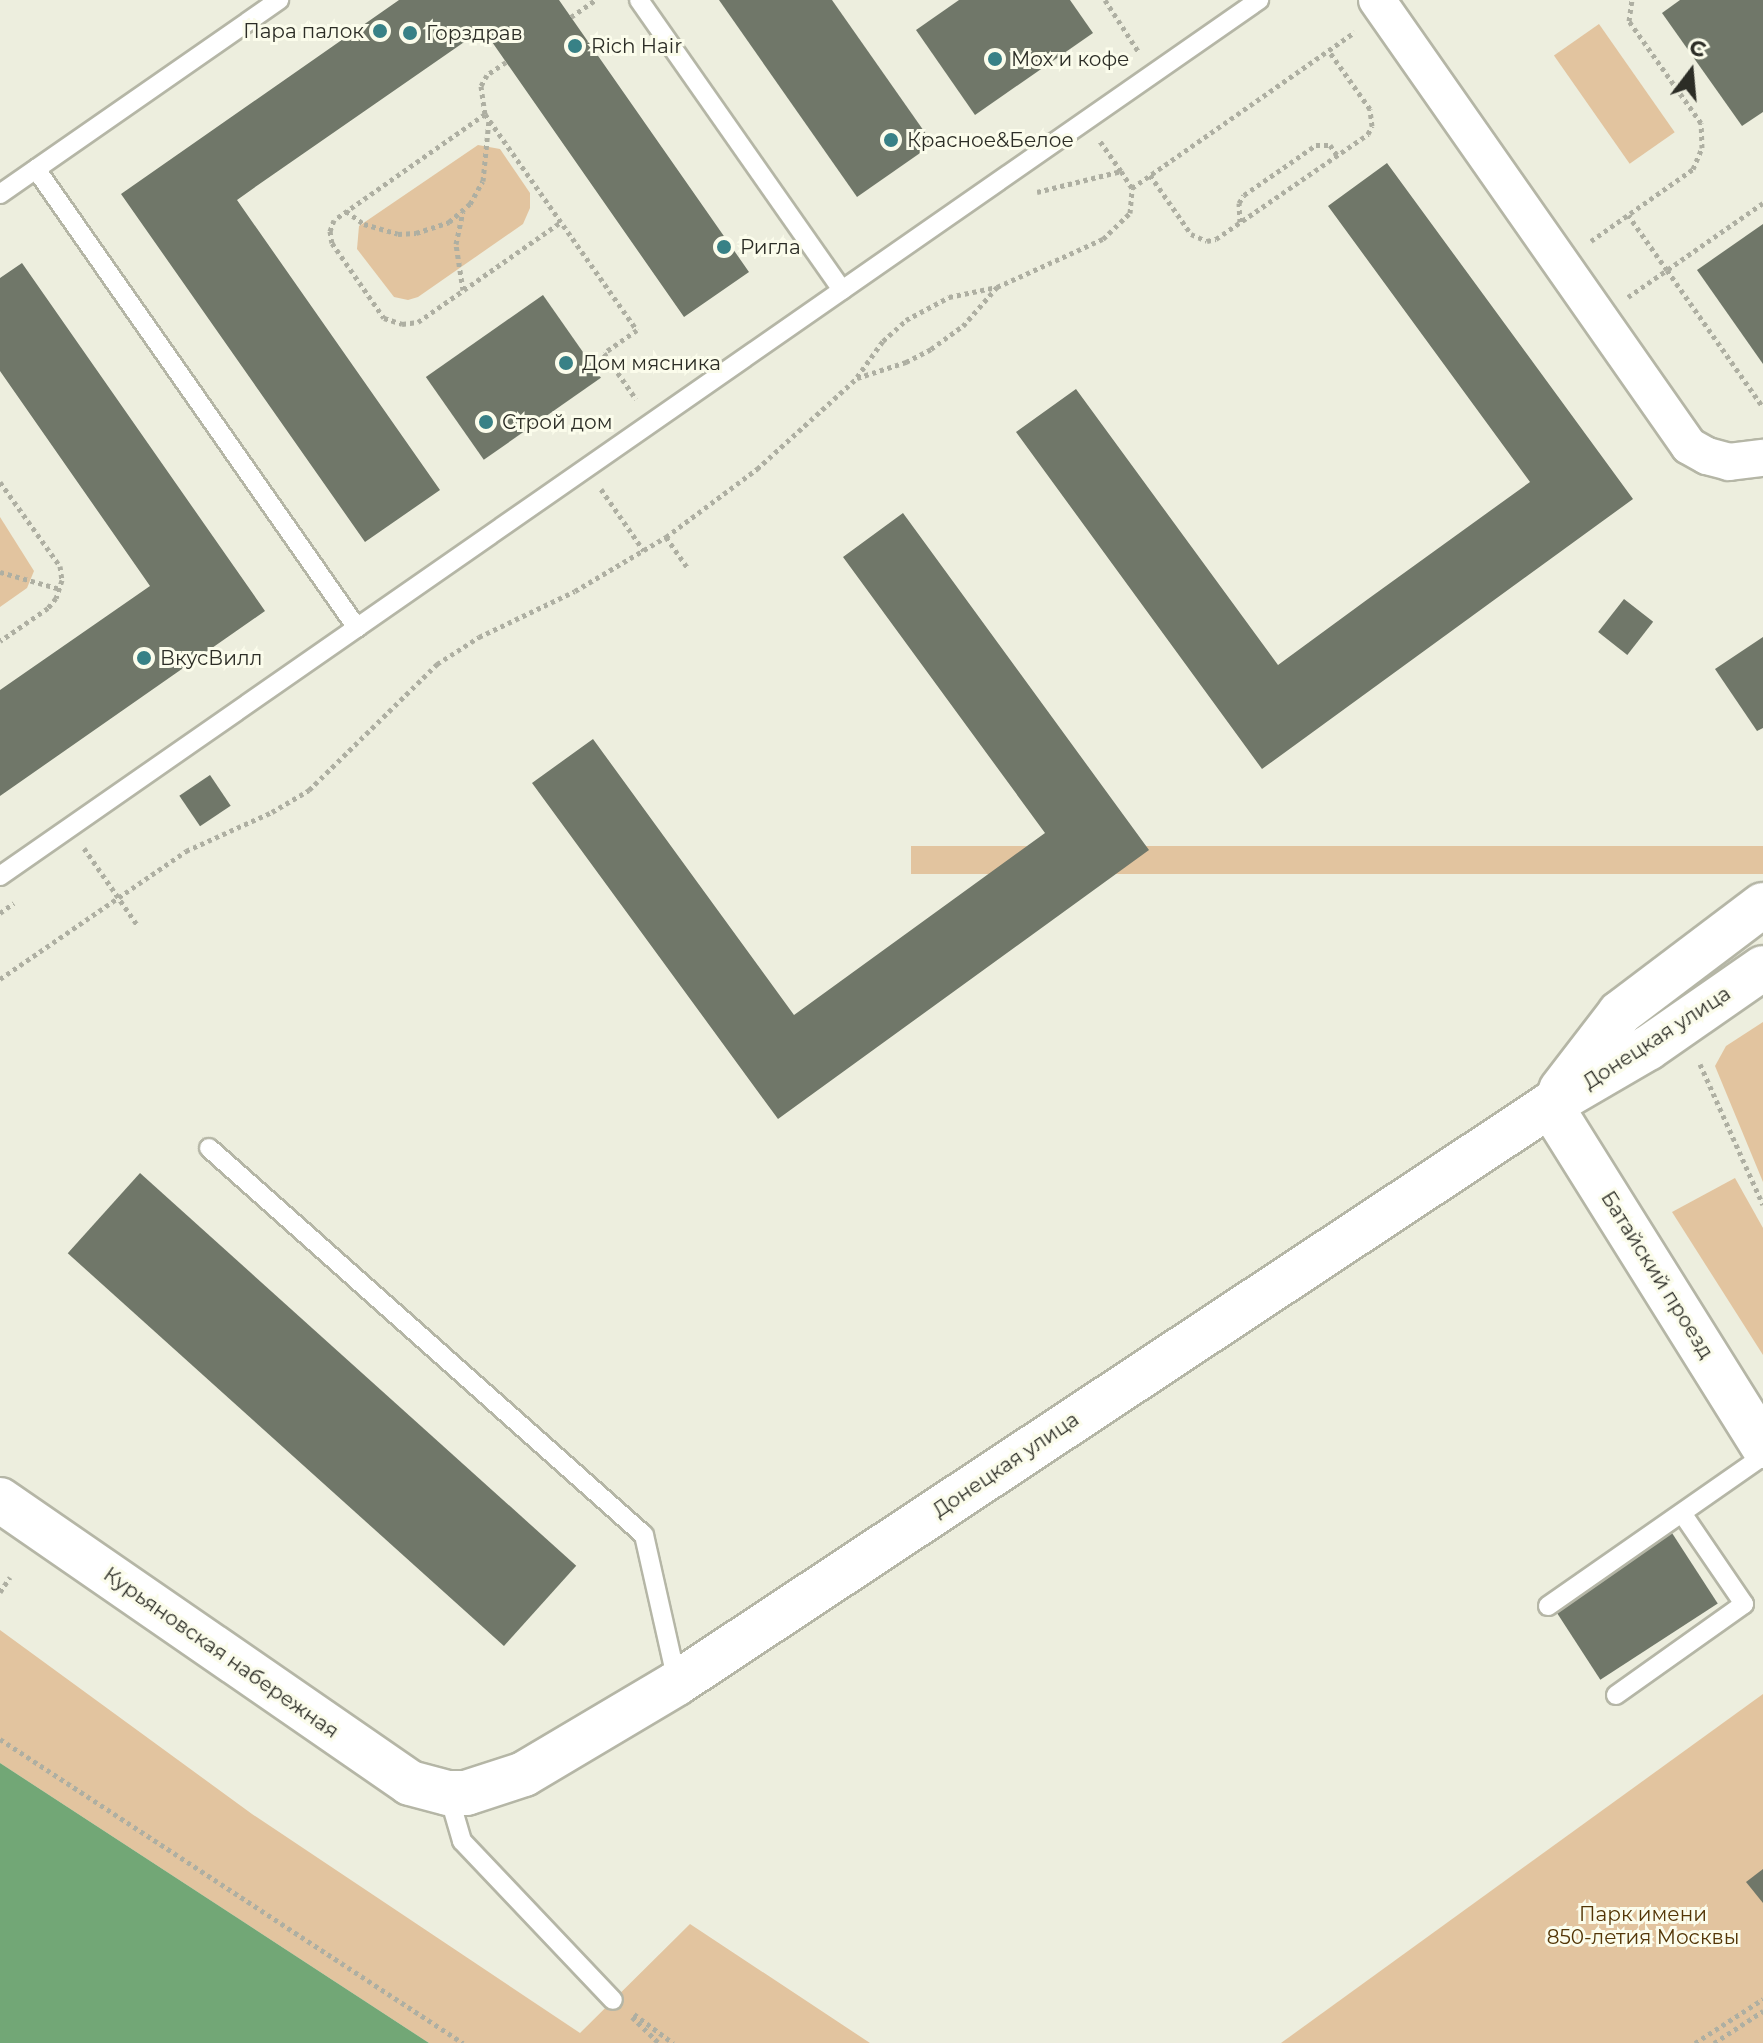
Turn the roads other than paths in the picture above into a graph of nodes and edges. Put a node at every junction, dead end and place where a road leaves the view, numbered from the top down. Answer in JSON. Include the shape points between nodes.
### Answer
{"nodes":[{"id":1,"x":279,"y":0,"type":"edge"},
{"id":2,"x":639,"y":0,"type":"edge"},
{"id":3,"x":1259,"y":0,"type":"edge"},
{"id":4,"x":1381,"y":6,"type":"edge"},
{"id":5,"x":36,"y":169,"type":"junction"},
{"id":6,"x":0,"y":194,"type":"edge"},
{"id":7,"x":842,"y":290,"type":"junction"},
{"id":8,"x":1763,"y":458,"type":"edge"},
{"id":9,"x":357,"y":628,"type":"junction"},
{"id":10,"x":0,"y":876,"type":"edge"},
{"id":11,"x":1763,"y":905,"type":"edge"},
{"id":12,"x":1763,"y":968,"type":"edge"},
{"id":13,"x":1550,"y":1105,"type":"junction"},
{"id":14,"x":209,"y":1148,"type":"dead end"},
{"id":15,"x":1763,"y":1446,"type":"edge"},
{"id":16,"x":1763,"y":1456,"type":"edge"},
{"id":17,"x":0,"y":1500,"type":"edge"},
{"id":18,"x":1682,"y":1513,"type":"junction"},
{"id":19,"x":1548,"y":1606,"type":"dead end"},
{"id":20,"x":677,"y":1683,"type":"junction"},
{"id":21,"x":1616,"y":1695,"type":"dead end"},
{"id":22,"x":448,"y":1793,"type":"junction"},
{"id":23,"x":613,"y":2000,"type":"road end"}],
"edges":[{"from":1,"to":5,"type":"lane"},
{"from":2,"to":7,"type":"lane"},
{"from":3,"to":7,"type":"lane"},
{"from":4,"to":8,"type":"street","via":[[1689,446],[1729,462]]},
{"from":5,"to":6,"type":"lane"},
{"from":5,"to":9,"type":"lane"},
{"from":7,"to":9,"type":"lane"},
{"from":9,"to":10,"type":"lane"},
{"from":11,"to":13,"type":"main road","name":"Донецкая улица","via":[[1620,1013]]},
{"from":12,"to":13,"type":"main road","name":"Донецкая улица","via":[[1648,1048]]},
{"from":13,"to":15,"type":"main road","name":"Батайский проезд"},
{"from":13,"to":20,"type":"main road","name":"Донецкая улица"},
{"from":14,"to":20,"type":"lane","via":[[644,1535]]},
{"from":16,"to":18,"type":"lane"},
{"from":17,"to":22,"type":"main road","name":"Курьяновская набережная","via":[[410,1783]]},
{"from":18,"to":19,"type":"lane"},
{"from":18,"to":21,"type":"lane","via":[[1744,1604]]},
{"from":20,"to":22,"type":"main road","name":"Донецкая улица","via":[[524,1774],[466,1793]]},
{"from":22,"to":23,"type":"lane","via":[[462,1841]]}]}
